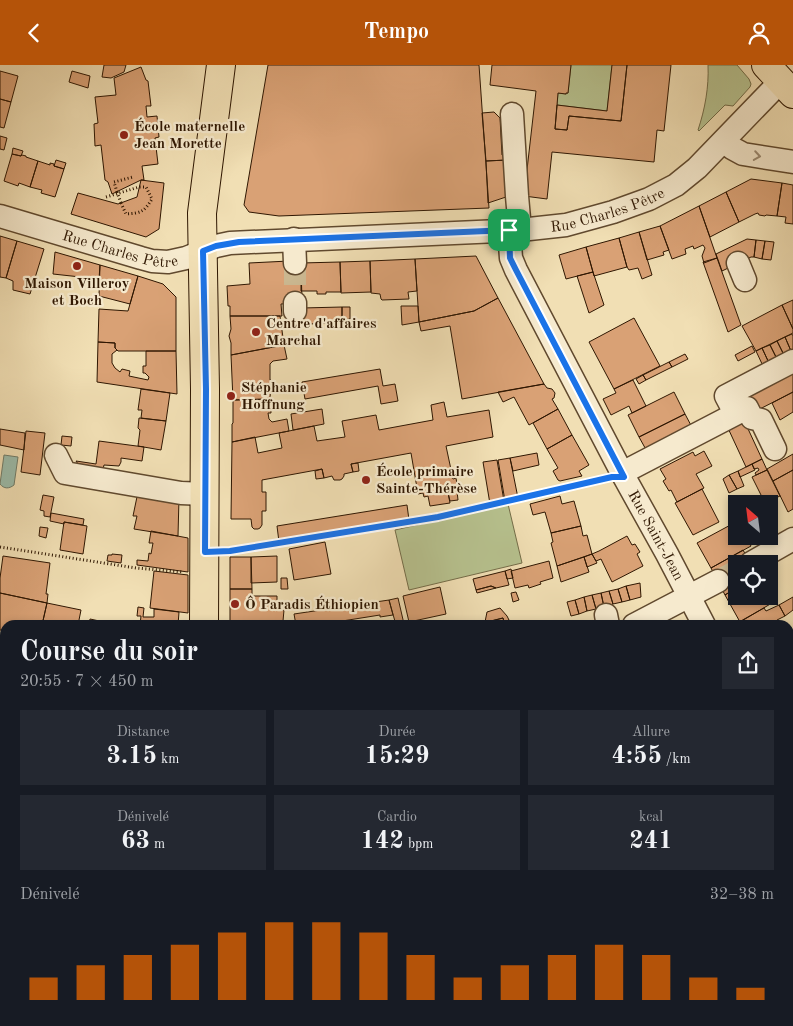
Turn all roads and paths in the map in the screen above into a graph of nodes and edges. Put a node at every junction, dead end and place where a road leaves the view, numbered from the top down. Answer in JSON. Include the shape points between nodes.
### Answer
{"nodes":[{"id":1,"x":221,"y":65,"type":"edge"},
{"id":2,"x":783,"y":80,"type":"edge"},
{"id":3,"x":512,"y":114,"type":"dead end"},
{"id":4,"x":724,"y":141,"type":"junction"},
{"id":5,"x":793,"y":161,"type":"edge"},
{"id":6,"x":133,"y":177,"type":"dead end"},
{"id":7,"x":106,"y":197,"type":"dead end"},
{"id":8,"x":0,"y":216,"type":"edge"},
{"id":9,"x":514,"y":230,"type":"junction"},
{"id":10,"x":294,"y":239,"type":"junction"},
{"id":11,"x":203,"y":251,"type":"junction"},
{"id":12,"x":295,"y":263,"type":"tunnel mouth"},
{"id":13,"x":793,"y":361,"type":"edge"},
{"id":14,"x":735,"y":413,"type":"junction"},
{"id":15,"x":775,"y":449,"type":"dead end"},
{"id":16,"x":56,"y":455,"type":"dead end"},
{"id":17,"x":623,"y":475,"type":"junction"},
{"id":18,"x":205,"y":494,"type":"junction"},
{"id":19,"x":793,"y":539,"type":"edge"},
{"id":20,"x":0,"y":547,"type":"edge"},
{"id":21,"x":764,"y":555,"type":"edge"},
{"id":22,"x":205,"y":563,"type":"junction"},
{"id":23,"x":718,"y":581,"type":"tunnel mouth"},
{"id":24,"x":689,"y":596,"type":"junction"},
{"id":25,"x":204,"y":620,"type":"edge"},
{"id":26,"x":643,"y":620,"type":"edge"},
{"id":27,"x":701,"y":620,"type":"edge"}],
"edges":[{"from":1,"to":11,"type":"main road","via":[[202,213]]},
{"from":2,"to":4,"type":"street","name":"Rue Charles Pêtre"},
{"from":3,"to":9,"type":"street","name":"Rue Saint-Jean","via":[[517,196]]},
{"from":4,"to":5,"type":"street","one_way":true,"via":[[743,154]]},
{"from":4,"to":9,"type":"street","name":"Rue Charles Pêtre","via":[[676,185],[649,199],[566,225]]},
{"from":6,"to":7,"type":"path","bridge":true,"via":[[114,183],[117,191],[121,203],[126,214],[146,209],[152,199],[146,187],[139,187]]},
{"from":8,"to":11,"type":"street","name":"Rue Charles Pêtre","via":[[152,261],[168,262]]},
{"from":9,"to":10,"type":"street","name":"Rue Charles Pêtre"},
{"from":9,"to":17,"type":"street","name":"Rue Saint-Jean","via":[[510,258]]},
{"from":10,"to":11,"type":"street","name":"Rue Charles Pêtre","via":[[230,243]]},
{"from":10,"to":12,"type":"street"},
{"from":11,"to":18,"type":"main road"},
{"from":13,"to":14,"type":"street","via":[[726,396]]},
{"from":14,"to":15,"type":"street","via":[[747,408],[752,418],[761,420]]},
{"from":14,"to":17,"type":"street"},
{"from":16,"to":18,"type":"street","via":[[65,473],[181,493]]},
{"from":17,"to":22,"type":"path","via":[[438,517],[230,551]]},
{"from":17,"to":24,"type":"street","name":"Rue Saint-Jean"},
{"from":18,"to":22,"type":"main road"},
{"from":19,"to":21,"type":"street"},
{"from":20,"to":22,"type":"path","via":[[136,568]]},
{"from":22,"to":25,"type":"main road"},
{"from":23,"to":24,"type":"street"},
{"from":24,"to":26,"type":"street"},
{"from":24,"to":27,"type":"street","name":"Rue Saint-Jean"}]}
